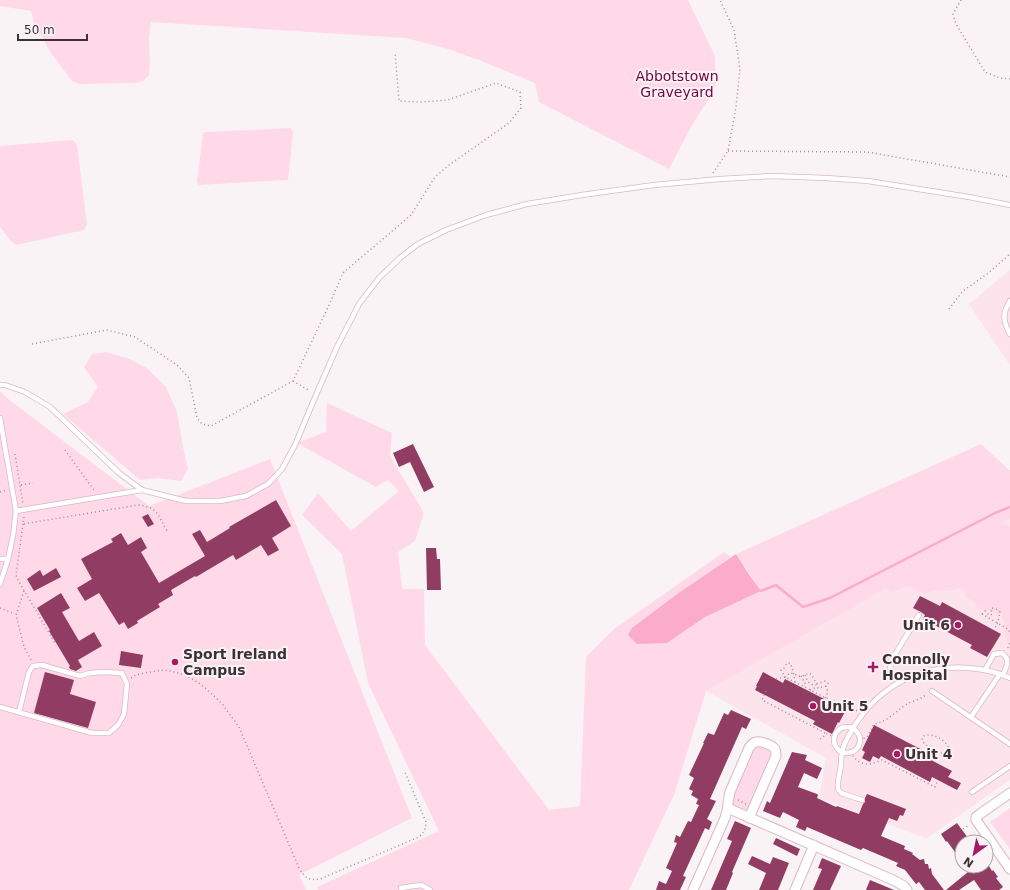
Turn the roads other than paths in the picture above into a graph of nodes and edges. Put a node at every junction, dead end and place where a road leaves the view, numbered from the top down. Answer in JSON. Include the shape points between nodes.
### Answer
{"nodes":[{"id":1,"x":1010,"y":205,"type":"edge"},
{"id":2,"x":1010,"y":301,"type":"edge"},
{"id":3,"x":1010,"y":334,"type":"edge"},
{"id":4,"x":0,"y":385,"type":"edge"},
{"id":5,"x":0,"y":418,"type":"edge"},
{"id":6,"x":142,"y":490,"type":"junction"},
{"id":7,"x":16,"y":511,"type":"junction"},
{"id":8,"x":8,"y":558,"type":"junction"},
{"id":9,"x":0,"y":559,"type":"edge"},
{"id":10,"x":0,"y":584,"type":"edge"},
{"id":11,"x":919,"y":615,"type":"dead end"},
{"id":12,"x":985,"y":670,"type":"junction"},
{"id":13,"x":1001,"y":674,"type":"junction"},
{"id":14,"x":1010,"y":678,"type":"edge"},
{"id":15,"x":899,"y":682,"type":"junction"},
{"id":16,"x":932,"y":691,"type":"road end"},
{"id":17,"x":0,"y":706,"type":"edge"},
{"id":18,"x":19,"y":712,"type":"junction"},
{"id":19,"x":971,"y":717,"type":"junction"},
{"id":20,"x":853,"y":729,"type":"junction"},
{"id":21,"x":1010,"y":744,"type":"edge"},
{"id":22,"x":842,"y":752,"type":"junction"},
{"id":23,"x":1010,"y":766,"type":"edge"},
{"id":24,"x":972,"y":792,"type":"dead end"},
{"id":25,"x":1010,"y":793,"type":"edge"},
{"id":26,"x":862,"y":800,"type":"dead end"},
{"id":27,"x":728,"y":807,"type":"junction"},
{"id":28,"x":749,"y":818,"type":"junction"},
{"id":29,"x":814,"y":845,"type":"junction"},
{"id":30,"x":1010,"y":869,"type":"edge"},
{"id":31,"x":898,"y":887,"type":"edge"},
{"id":32,"x":402,"y":888,"type":"dead end"},
{"id":33,"x":430,"y":890,"type":"edge"},
{"id":34,"x":692,"y":890,"type":"edge"},
{"id":35,"x":795,"y":890,"type":"edge"},
{"id":36,"x":907,"y":890,"type":"edge"}],
"edges":[{"from":1,"to":6,"type":"lane","via":[[868,181],[772,176],[654,185],[582,195],[527,204],[480,217],[418,244],[379,278],[359,304],[337,347],[295,445],[282,469],[268,484],[246,496],[220,501],[186,501]]},
{"from":2,"to":3,"type":"lane","via":[[1004,321]]},
{"from":4,"to":6,"type":"lane","via":[[25,392],[50,407],[119,474]]},
{"from":5,"to":7,"type":"lane"},
{"from":6,"to":7,"type":"lane"},
{"from":7,"to":8,"type":"lane"},
{"from":8,"to":9,"type":"lane"},
{"from":8,"to":10,"type":"lane"},
{"from":11,"to":15,"type":"lane","via":[[891,661],[890,670]]},
{"from":12,"to":13,"type":"lane"},
{"from":12,"to":13,"type":"lane","via":[[994,654],[1002,653],[1007,658],[1007,665]]},
{"from":12,"to":15,"type":"lane","via":[[945,667],[916,674]]},
{"from":13,"to":14,"type":"lane"},
{"from":13,"to":19,"type":"lane"},
{"from":15,"to":20,"type":"lane","via":[[882,694],[862,715]]},
{"from":16,"to":19,"type":"lane"},
{"from":17,"to":18,"type":"lane"},
{"from":18,"to":18,"type":"lane","via":[[92,733],[109,733],[118,725],[124,714],[126,680],[122,674],[104,672],[80,676],[42,665],[33,666],[29,672]]},
{"from":19,"to":21,"type":"lane"},
{"from":20,"to":22,"type":"lane"},
{"from":20,"to":22,"type":"lane","via":[[857,732],[859,744],[854,751]]},
{"from":20,"to":22,"type":"lane","via":[[841,729],[835,737],[836,746]]},
{"from":22,"to":26,"type":"lane","via":[[838,789],[841,793]]},
{"from":23,"to":24,"type":"lane"},
{"from":25,"to":30,"type":"street","via":[[976,817],[976,820]]},
{"from":27,"to":28,"type":"street"},
{"from":27,"to":28,"type":"street","via":[[728,796],[749,748],[760,741],[772,746],[776,756]]},
{"from":27,"to":34,"type":"street"},
{"from":28,"to":29,"type":"street"},
{"from":29,"to":31,"type":"street","via":[[893,880]]},
{"from":29,"to":35,"type":"street"},
{"from":31,"to":36,"type":"street"},
{"from":32,"to":33,"type":"lane","via":[[421,884]]}]}
